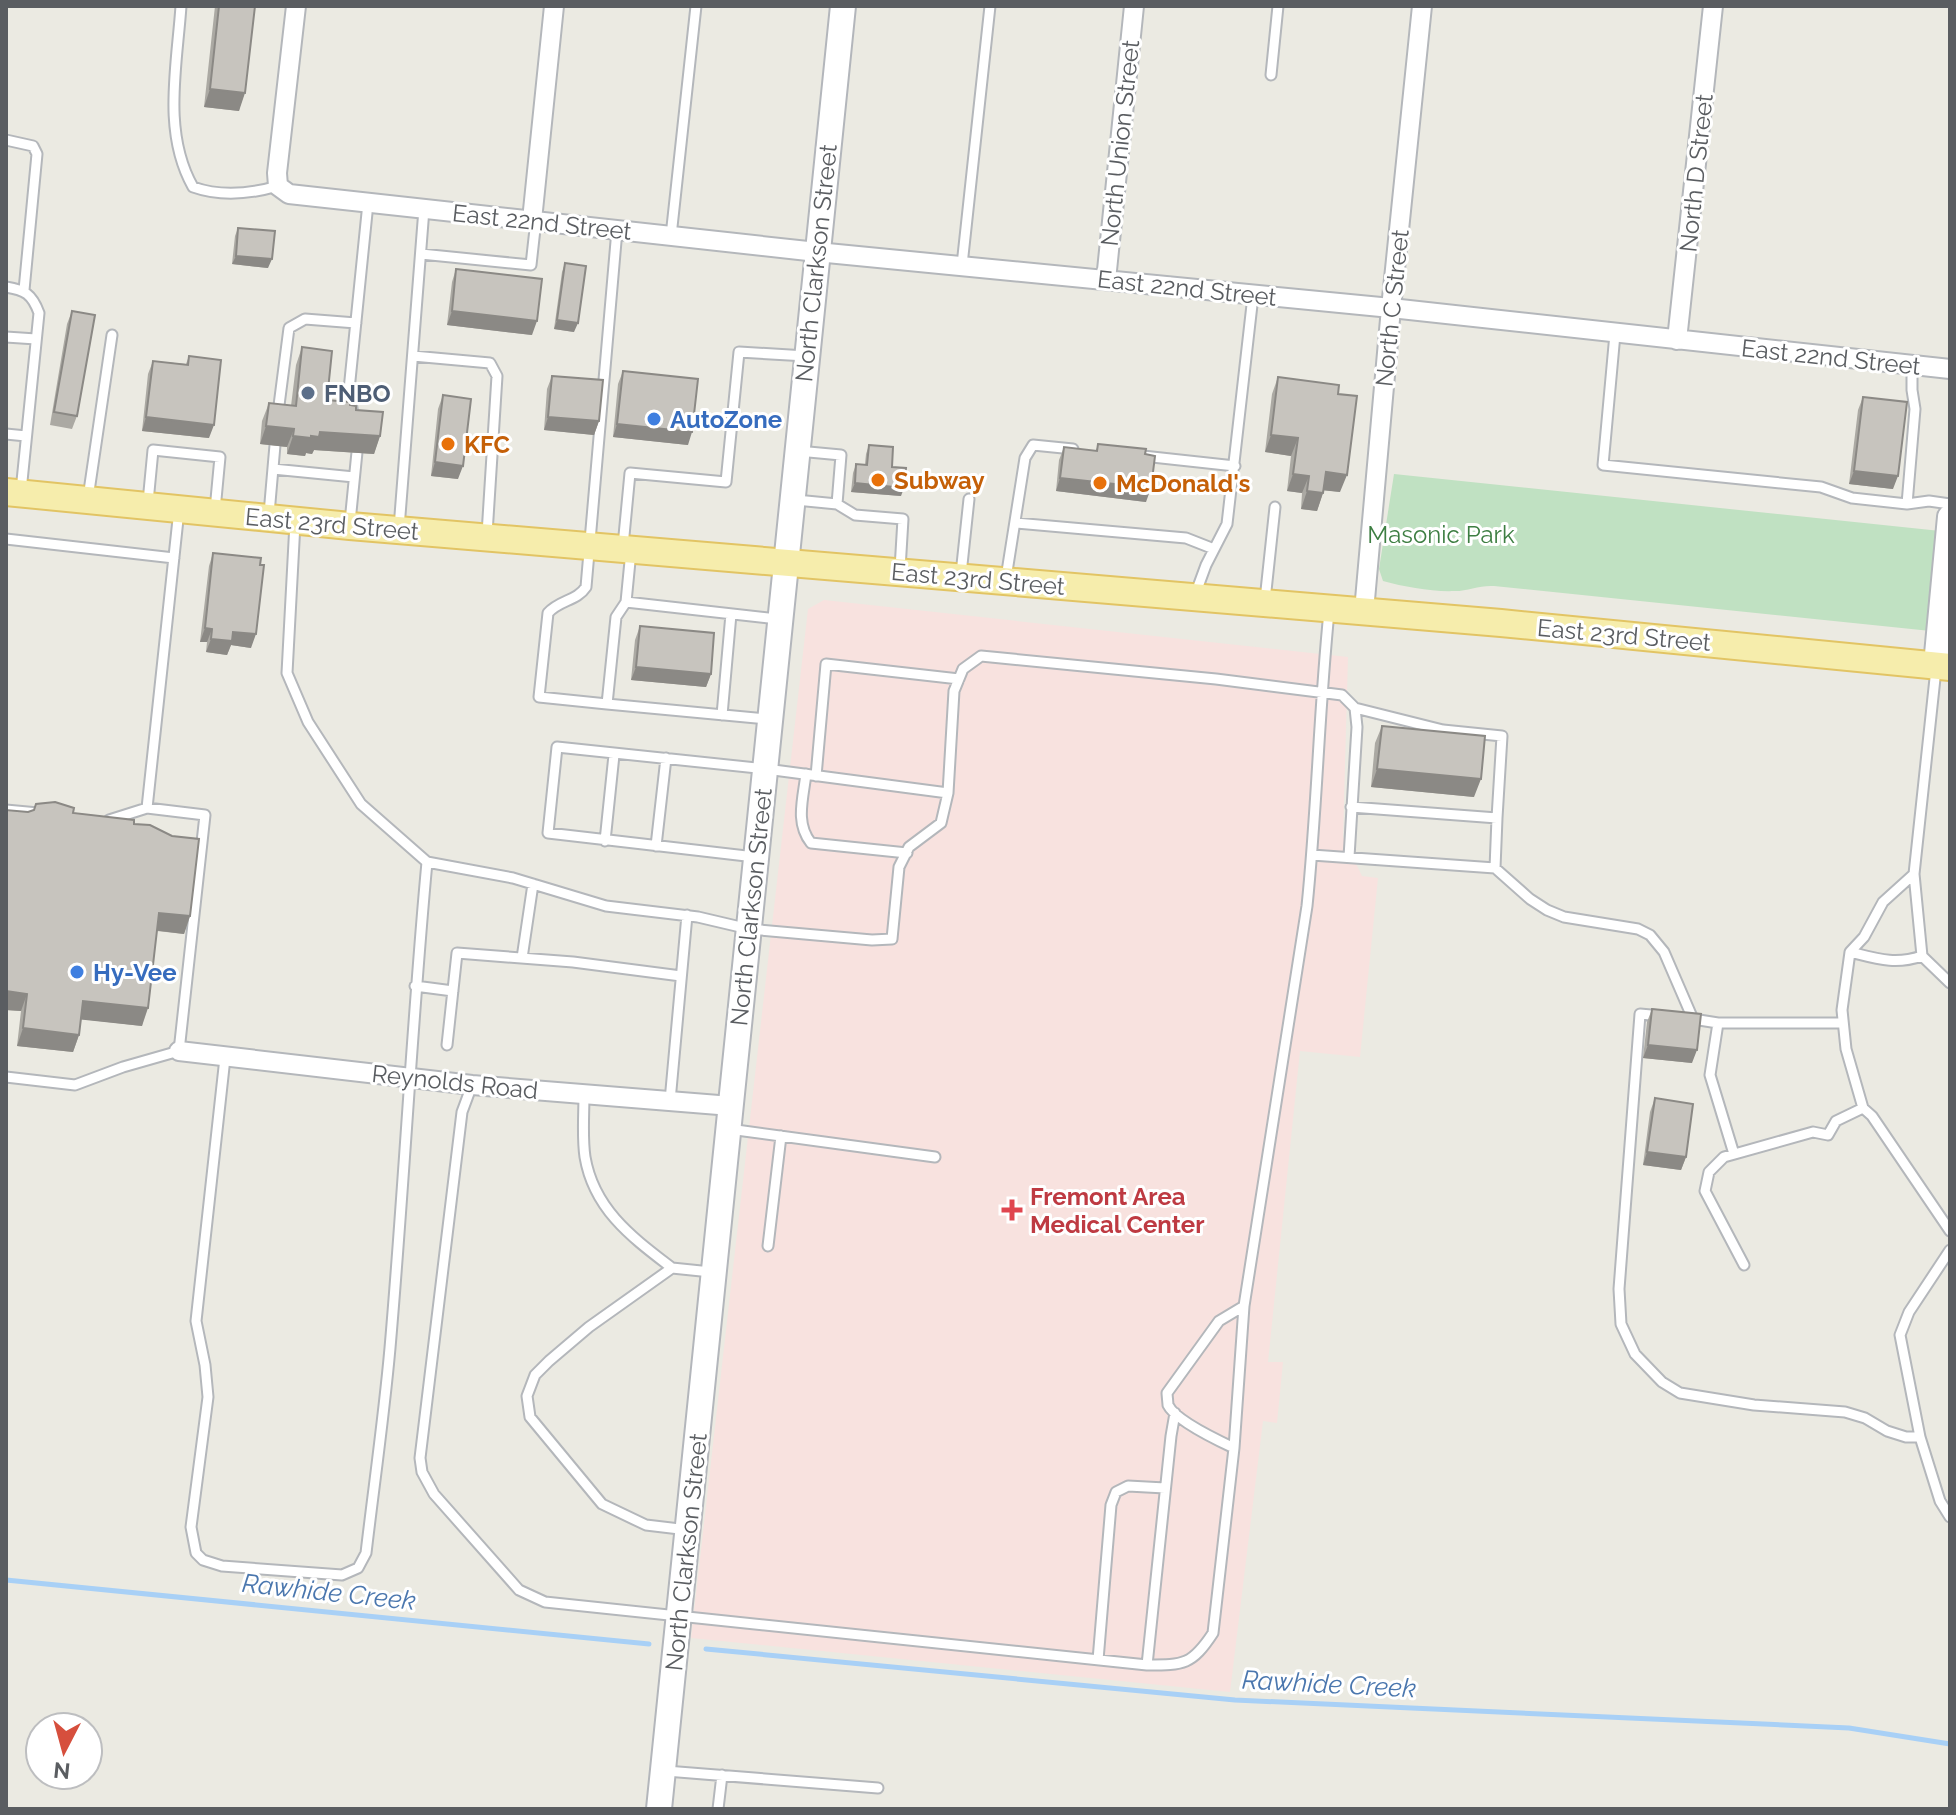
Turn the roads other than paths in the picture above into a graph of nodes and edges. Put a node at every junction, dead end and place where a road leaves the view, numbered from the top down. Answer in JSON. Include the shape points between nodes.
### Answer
{"nodes":[{"id":1,"x":181,"y":6,"type":"edge"},
{"id":2,"x":296,"y":6,"type":"edge"},
{"id":3,"x":554,"y":6,"type":"edge"},
{"id":4,"x":696,"y":6,"type":"edge"},
{"id":5,"x":843,"y":6,"type":"edge"},
{"id":6,"x":990,"y":6,"type":"edge"},
{"id":7,"x":1134,"y":6,"type":"edge"},
{"id":8,"x":1278,"y":6,"type":"edge"},
{"id":9,"x":1422,"y":6,"type":"edge"},
{"id":10,"x":1713,"y":6,"type":"edge"},
{"id":11,"x":1271,"y":75,"type":"dead end"},
{"id":12,"x":6,"y":140,"type":"edge"},
{"id":13,"x":278,"y":186,"type":"junction"},
{"id":14,"x":368,"y":203,"type":"junction"},
{"id":15,"x":424,"y":209,"type":"junction"},
{"id":16,"x":534,"y":220,"type":"junction"},
{"id":17,"x":617,"y":230,"type":"junction"},
{"id":18,"x":671,"y":236,"type":"junction"},
{"id":19,"x":817,"y":252,"type":"junction"},
{"id":20,"x":421,"y":254,"type":"junction"},
{"id":21,"x":962,"y":265,"type":"junction"},
{"id":22,"x":1106,"y":280,"type":"junction"},
{"id":23,"x":6,"y":287,"type":"edge"},
{"id":24,"x":24,"y":290,"type":"junction"},
{"id":25,"x":1253,"y":296,"type":"junction"},
{"id":26,"x":1391,"y":308,"type":"junction"},
{"id":27,"x":356,"y":323,"type":"junction"},
{"id":28,"x":1615,"y":334,"type":"junction"},
{"id":29,"x":112,"y":335,"type":"dead end"},
{"id":30,"x":6,"y":337,"type":"edge"},
{"id":31,"x":36,"y":339,"type":"junction"},
{"id":32,"x":1677,"y":340,"type":"junction"},
{"id":33,"x":413,"y":356,"type":"junction"},
{"id":34,"x":806,"y":356,"type":"junction"},
{"id":35,"x":1912,"y":366,"type":"junction"},
{"id":36,"x":1950,"y":369,"type":"edge"},
{"id":37,"x":277,"y":422,"type":"edge"},
{"id":38,"x":357,"y":428,"type":"edge"},
{"id":39,"x":6,"y":434,"type":"edge"},
{"id":40,"x":26,"y":436,"type":"junction"},
{"id":41,"x":275,"y":445,"type":"edge"},
{"id":42,"x":1079,"y":449,"type":"edge"},
{"id":43,"x":796,"y":451,"type":"junction"},
{"id":44,"x":357,"y":452,"type":"edge"},
{"id":45,"x":1126,"y":454,"type":"edge"},
{"id":46,"x":1235,"y":466,"type":"junction"},
{"id":47,"x":273,"y":469,"type":"junction"},
{"id":48,"x":354,"y":477,"type":"junction"},
{"id":49,"x":13,"y":493,"type":"edge"},
{"id":50,"x":969,"y":499,"type":"dead end"},
{"id":51,"x":792,"y":500,"type":"junction"},
{"id":52,"x":87,"y":501,"type":"junction"},
{"id":53,"x":837,"y":504,"type":"junction"},
{"id":54,"x":1907,"y":504,"type":"junction"},
{"id":55,"x":1950,"y":504,"type":"edge"},
{"id":56,"x":147,"y":507,"type":"junction"},
{"id":57,"x":1275,"y":507,"type":"dead end"},
{"id":58,"x":179,"y":510,"type":"junction"},
{"id":59,"x":214,"y":514,"type":"junction"},
{"id":60,"x":1950,"y":517,"type":"edge"},
{"id":61,"x":269,"y":518,"type":"junction"},
{"id":62,"x":295,"y":521,"type":"junction"},
{"id":63,"x":1015,"y":523,"type":"junction"},
{"id":64,"x":350,"y":526,"type":"junction"},
{"id":65,"x":399,"y":530,"type":"junction"},
{"id":66,"x":487,"y":537,"type":"junction"},
{"id":67,"x":6,"y":539,"type":"edge"},
{"id":68,"x":589,"y":546,"type":"junction"},
{"id":69,"x":627,"y":549,"type":"junction"},
{"id":70,"x":1214,"y":549,"type":"junction"},
{"id":71,"x":174,"y":558,"type":"junction"},
{"id":72,"x":787,"y":562,"type":"junction"},
{"id":73,"x":899,"y":572,"type":"junction"},
{"id":74,"x":961,"y":578,"type":"junction"},
{"id":75,"x":1006,"y":582,"type":"junction"},
{"id":76,"x":1194,"y":598,"type":"junction"},
{"id":77,"x":626,"y":602,"type":"junction"},
{"id":78,"x":1265,"y":603,"type":"junction"},
{"id":79,"x":1329,"y":609,"type":"junction"},
{"id":80,"x":1364,"y":611,"type":"junction"},
{"id":81,"x":731,"y":614,"type":"junction"},
{"id":82,"x":781,"y":620,"type":"junction"},
{"id":83,"x":1943,"y":666,"type":"edge"},
{"id":84,"x":959,"y":679,"type":"junction"},
{"id":85,"x":1321,"y":692,"type":"junction"},
{"id":86,"x":607,"y":704,"type":"junction"},
{"id":87,"x":1355,"y":708,"type":"junction"},
{"id":88,"x":722,"y":715,"type":"junction"},
{"id":89,"x":771,"y":719,"type":"junction"},
{"id":90,"x":614,"y":755,"type":"junction"},
{"id":91,"x":666,"y":758,"type":"junction"},
{"id":92,"x":766,"y":769,"type":"junction"},
{"id":93,"x":811,"y":775,"type":"junction"},
{"id":94,"x":948,"y":793,"type":"junction"},
{"id":95,"x":1351,"y":807,"type":"junction"},
{"id":96,"x":147,"y":808,"type":"junction"},
{"id":97,"x":6,"y":810,"type":"edge"},
{"id":98,"x":48,"y":814,"type":"edge"},
{"id":99,"x":1497,"y":818,"type":"junction"},
{"id":100,"x":95,"y":819,"type":"edge"},
{"id":101,"x":605,"y":841,"type":"junction"},
{"id":102,"x":656,"y":846,"type":"junction"},
{"id":103,"x":907,"y":853,"type":"junction"},
{"id":104,"x":1312,"y":855,"type":"junction"},
{"id":105,"x":757,"y":857,"type":"junction"},
{"id":106,"x":1349,"y":857,"type":"junction"},
{"id":107,"x":427,"y":862,"type":"junction"},
{"id":108,"x":1495,"y":868,"type":"junction"},
{"id":109,"x":1914,"y":874,"type":"junction"},
{"id":110,"x":533,"y":884,"type":"junction"},
{"id":111,"x":687,"y":915,"type":"junction"},
{"id":112,"x":749,"y":929,"type":"junction"},
{"id":113,"x":1850,"y":952,"type":"junction"},
{"id":114,"x":1922,"y":956,"type":"junction"},
{"id":115,"x":522,"y":958,"type":"junction"},
{"id":116,"x":681,"y":976,"type":"junction"},
{"id":117,"x":1950,"y":983,"type":"edge"},
{"id":118,"x":415,"y":986,"type":"junction"},
{"id":119,"x":453,"y":991,"type":"junction"},
{"id":120,"x":1667,"y":1017,"type":"edge"},
{"id":121,"x":1680,"y":1018,"type":"edge"},
{"id":122,"x":1693,"y":1019,"type":"junction"},
{"id":123,"x":1718,"y":1023,"type":"junction"},
{"id":124,"x":1843,"y":1023,"type":"junction"},
{"id":125,"x":447,"y":1045,"type":"dead end"},
{"id":126,"x":179,"y":1051,"type":"junction"},
{"id":127,"x":225,"y":1058,"type":"junction"},
{"id":128,"x":6,"y":1077,"type":"edge"},
{"id":129,"x":411,"y":1078,"type":"junction"},
{"id":130,"x":472,"y":1085,"type":"junction"},
{"id":131,"x":584,"y":1094,"type":"junction"},
{"id":132,"x":670,"y":1101,"type":"junction"},
{"id":133,"x":1863,"y":1108,"type":"junction"},
{"id":134,"x":730,"y":1118,"type":"junction"},
{"id":135,"x":781,"y":1136,"type":"junction"},
{"id":136,"x":1734,"y":1154,"type":"junction"},
{"id":137,"x":935,"y":1157,"type":"dead end"},
{"id":138,"x":1950,"y":1231,"type":"edge"},
{"id":139,"x":768,"y":1246,"type":"dead end"},
{"id":140,"x":1950,"y":1250,"type":"edge"},
{"id":141,"x":1744,"y":1265,"type":"dead end"},
{"id":142,"x":672,"y":1268,"type":"junction"},
{"id":143,"x":714,"y":1273,"type":"junction"},
{"id":144,"x":1244,"y":1306,"type":"junction"},
{"id":145,"x":1175,"y":1413,"type":"junction"},
{"id":146,"x":1920,"y":1437,"type":"junction"},
{"id":147,"x":1234,"y":1448,"type":"junction"},
{"id":148,"x":1165,"y":1488,"type":"junction"},
{"id":149,"x":1950,"y":1517,"type":"edge"},
{"id":150,"x":688,"y":1530,"type":"junction"},
{"id":151,"x":678,"y":1615,"type":"junction"},
{"id":152,"x":1098,"y":1660,"type":"junction"},
{"id":153,"x":1147,"y":1665,"type":"junction"},
{"id":154,"x":663,"y":1770,"type":"junction"},
{"id":155,"x":722,"y":1775,"type":"junction"},
{"id":156,"x":878,"y":1788,"type":"dead end"},
{"id":157,"x":659,"y":1809,"type":"edge"},
{"id":158,"x":718,"y":1809,"type":"edge"}],
"edges":[{"from":1,"to":13,"type":"lane","via":[[172,123],[185,174],[193,187],[205,191],[250,194]]},
{"from":2,"to":13,"type":"street"},
{"from":3,"to":16,"type":"street"},
{"from":4,"to":18,"type":"lane"},
{"from":5,"to":19,"type":"street","name":"North Clarkson Street"},
{"from":6,"to":21,"type":"lane"},
{"from":7,"to":22,"type":"street","name":"North Union Street"},
{"from":8,"to":11,"type":"lane"},
{"from":9,"to":26,"type":"street","name":"North C Street"},
{"from":10,"to":32,"type":"street","name":"North D Street"},
{"from":12,"to":24,"type":"lane","via":[[33,146],[37,154]]},
{"from":13,"to":14,"type":"street","name":"East 22nd Street","via":[[289,194]]},
{"from":14,"to":15,"type":"street","name":"East 22nd Street"},
{"from":14,"to":27,"type":"lane"},
{"from":15,"to":16,"type":"street","name":"East 22nd Street"},
{"from":15,"to":20,"type":"lane"},
{"from":16,"to":17,"type":"street","name":"East 22nd Street"},
{"from":16,"to":20,"type":"lane","via":[[531,265]]},
{"from":17,"to":18,"type":"street","name":"East 22nd Street"},
{"from":17,"to":68,"type":"lane"},
{"from":18,"to":19,"type":"street","name":"East 22nd Street"},
{"from":19,"to":21,"type":"street","name":"East 22nd Street"},
{"from":19,"to":34,"type":"street","name":"North Clarkson Street"},
{"from":20,"to":33,"type":"lane"},
{"from":21,"to":22,"type":"street","name":"East 22nd Street"},
{"from":22,"to":25,"type":"street","name":"East 22nd Street"},
{"from":23,"to":24,"type":"lane"},
{"from":24,"to":31,"type":"lane","via":[[39,313]]},
{"from":25,"to":26,"type":"street","name":"East 22nd Street"},
{"from":25,"to":46,"type":"lane"},
{"from":26,"to":28,"type":"street","name":"East 22nd Street"},
{"from":26,"to":80,"type":"street","name":"North C Street"},
{"from":27,"to":37,"type":"lane","via":[[305,319],[289,328]]},
{"from":27,"to":38,"type":"lane","via":[[349,390]]},
{"from":28,"to":32,"type":"street","name":"East 22nd Street"},
{"from":28,"to":54,"type":"lane","via":[[1603,465],[1821,487],[1852,498]]},
{"from":29,"to":52,"type":"lane"},
{"from":30,"to":31,"type":"lane"},
{"from":31,"to":40,"type":"lane"},
{"from":32,"to":35,"type":"street","name":"East 22nd Street"},
{"from":33,"to":65,"type":"lane"},
{"from":33,"to":66,"type":"lane","via":[[490,363],[497,376]]},
{"from":34,"to":43,"type":"street","name":"North Clarkson Street"},
{"from":34,"to":69,"type":"lane","via":[[739,352],[726,482],[630,473]]},
{"from":35,"to":36,"type":"street","name":"East 22nd Street"},
{"from":35,"to":54,"type":"lane","via":[[1915,409]]},
{"from":39,"to":40,"type":"lane"},
{"from":40,"to":49,"type":"lane"},
{"from":41,"to":47,"type":"lane"},
{"from":42,"to":63,"type":"lane","via":[[1033,445],[1025,458]]},
{"from":43,"to":51,"type":"street","name":"North Clarkson Street"},
{"from":43,"to":53,"type":"lane","via":[[841,455]]},
{"from":44,"to":48,"type":"lane"},
{"from":45,"to":46,"type":"lane"},
{"from":46,"to":70,"type":"lane","via":[[1227,524]]},
{"from":47,"to":48,"type":"lane"},
{"from":47,"to":61,"type":"lane"},
{"from":48,"to":64,"type":"lane"},
{"from":49,"to":52,"type":"main road","name":"East 23rd Street"},
{"from":50,"to":74,"type":"lane"},
{"from":51,"to":53,"type":"lane"},
{"from":51,"to":72,"type":"street","name":"North Clarkson Street"},
{"from":52,"to":56,"type":"main road","name":"East 23rd Street"},
{"from":53,"to":73,"type":"lane","via":[[855,515],[903,519]]},
{"from":54,"to":55,"type":"lane"},
{"from":56,"to":58,"type":"main road","name":"East 23rd Street"},
{"from":56,"to":59,"type":"lane","via":[[153,450],[220,457]]},
{"from":57,"to":78,"type":"lane"},
{"from":58,"to":59,"type":"main road","name":"East 23rd Street"},
{"from":58,"to":71,"type":"lane"},
{"from":59,"to":61,"type":"main road","name":"East 23rd Street"},
{"from":60,"to":83,"type":"street"},
{"from":61,"to":62,"type":"main road","name":"East 23rd Street"},
{"from":62,"to":64,"type":"main road","name":"East 23rd Street"},
{"from":62,"to":107,"type":"lane","via":[[287,673],[308,722],[361,804]]},
{"from":63,"to":70,"type":"lane","via":[[1186,538]]},
{"from":63,"to":75,"type":"lane"},
{"from":64,"to":65,"type":"main road","name":"East 23rd Street"},
{"from":65,"to":66,"type":"main road","name":"East 23rd Street"},
{"from":66,"to":68,"type":"main road","name":"East 23rd Street"},
{"from":67,"to":71,"type":"lane"},
{"from":68,"to":69,"type":"main road","name":"East 23rd Street"},
{"from":68,"to":86,"type":"lane","via":[[586,587],[548,613],[539,697]]},
{"from":69,"to":72,"type":"main road","name":"East 23rd Street"},
{"from":69,"to":77,"type":"lane"},
{"from":70,"to":76,"type":"lane"},
{"from":71,"to":96,"type":"lane"},
{"from":72,"to":73,"type":"main road","name":"East 23rd Street"},
{"from":72,"to":82,"type":"street","name":"North Clarkson Street"},
{"from":73,"to":74,"type":"main road","name":"East 23rd Street"},
{"from":74,"to":75,"type":"main road","name":"East 23rd Street"},
{"from":75,"to":76,"type":"main road","name":"East 23rd Street"},
{"from":76,"to":78,"type":"main road","name":"East 23rd Street"},
{"from":77,"to":81,"type":"lane"},
{"from":77,"to":86,"type":"lane","via":[[616,617]]},
{"from":78,"to":79,"type":"main road","name":"East 23rd Street"},
{"from":79,"to":80,"type":"main road","name":"East 23rd Street"},
{"from":79,"to":85,"type":"lane"},
{"from":80,"to":83,"type":"main road","name":"East 23rd Street"},
{"from":81,"to":82,"type":"lane"},
{"from":81,"to":88,"type":"lane"},
{"from":82,"to":89,"type":"street","name":"North Clarkson Street"},
{"from":83,"to":109,"type":"lane"},
{"from":84,"to":85,"type":"lane","via":[[963,669],[981,656]]},
{"from":84,"to":93,"type":"lane","via":[[826,664]]},
{"from":84,"to":94,"type":"lane"},
{"from":85,"to":87,"type":"lane","via":[[1342,695]]},
{"from":85,"to":104,"type":"lane"},
{"from":86,"to":88,"type":"lane"},
{"from":87,"to":95,"type":"lane"},
{"from":87,"to":99,"type":"lane","via":[[1443,730],[1502,736]]},
{"from":88,"to":89,"type":"lane"},
{"from":89,"to":92,"type":"street","name":"North Clarkson Street"},
{"from":90,"to":91,"type":"lane"},
{"from":90,"to":101,"type":"lane"},
{"from":90,"to":101,"type":"lane","via":[[557,747],[548,833]]},
{"from":91,"to":92,"type":"lane"},
{"from":91,"to":102,"type":"lane"},
{"from":92,"to":93,"type":"lane"},
{"from":92,"to":105,"type":"street","name":"North Clarkson Street"},
{"from":93,"to":94,"type":"lane"},
{"from":93,"to":103,"type":"lane","via":[[800,819],[811,843]]},
{"from":94,"to":103,"type":"lane","via":[[941,823]]},
{"from":95,"to":99,"type":"lane"},
{"from":95,"to":106,"type":"lane"},
{"from":96,"to":100,"type":"lane","via":[[112,820]]},
{"from":96,"to":126,"type":"lane","via":[[205,815]]},
{"from":97,"to":98,"type":"lane"},
{"from":99,"to":108,"type":"lane"},
{"from":101,"to":102,"type":"lane"},
{"from":102,"to":105,"type":"lane"},
{"from":103,"to":112,"type":"lane","via":[[899,867],[892,939]]},
{"from":104,"to":106,"type":"lane"},
{"from":104,"to":144,"type":"lane"},
{"from":105,"to":112,"type":"street","name":"North Clarkson Street"},
{"from":106,"to":108,"type":"lane"},
{"from":107,"to":110,"type":"lane"},
{"from":107,"to":118,"type":"lane"},
{"from":108,"to":122,"type":"lane","via":[[1547,910],[1650,935],[1664,952]]},
{"from":109,"to":113,"type":"lane","via":[[1883,902]]},
{"from":109,"to":114,"type":"lane"},
{"from":110,"to":111,"type":"lane","via":[[606,906]]},
{"from":110,"to":115,"type":"lane"},
{"from":111,"to":112,"type":"lane"},
{"from":111,"to":116,"type":"lane"},
{"from":112,"to":134,"type":"street","name":"North Clarkson Street"},
{"from":113,"to":114,"type":"lane","via":[[1885,961]]},
{"from":113,"to":124,"type":"lane"},
{"from":114,"to":117,"type":"lane"},
{"from":115,"to":116,"type":"lane"},
{"from":115,"to":119,"type":"lane","via":[[457,953]]},
{"from":116,"to":132,"type":"lane"},
{"from":118,"to":119,"type":"lane"},
{"from":118,"to":129,"type":"lane"},
{"from":119,"to":125,"type":"lane"},
{"from":120,"to":146,"type":"lane","via":[[1640,1014],[1619,1289],[1621,1324],[1635,1354],[1680,1393],[1845,1412],[1887,1431]]},
{"from":121,"to":122,"type":"lane"},
{"from":122,"to":123,"type":"lane"},
{"from":123,"to":124,"type":"lane"},
{"from":123,"to":136,"type":"lane","via":[[1710,1075]]},
{"from":124,"to":133,"type":"lane"},
{"from":126,"to":127,"type":"street","name":"Reynolds Road"},
{"from":126,"to":128,"type":"lane","via":[[75,1085]]},
{"from":127,"to":129,"type":"street","name":"Reynolds Road"},
{"from":127,"to":129,"type":"lane","via":[[196,1321],[208,1397],[191,1527],[196,1553],[222,1566],[342,1575],[358,1568],[366,1553],[390,1351]]},
{"from":129,"to":130,"type":"street","name":"Reynolds Road"},
{"from":130,"to":131,"type":"street","name":"Reynolds Road"},
{"from":130,"to":151,"type":"lane","via":[[462,1112],[422,1472],[434,1494],[519,1590],[545,1602]]},
{"from":131,"to":132,"type":"street","name":"Reynolds Road"},
{"from":131,"to":142,"type":"lane","via":[[585,1155],[602,1205],[629,1235]]},
{"from":132,"to":134,"type":"street","name":"Reynolds Road"},
{"from":133,"to":136,"type":"lane","via":[[1836,1121],[1828,1135],[1813,1132]]},
{"from":133,"to":138,"type":"lane"},
{"from":134,"to":135,"type":"lane"},
{"from":134,"to":143,"type":"street","name":"North Clarkson Street"},
{"from":135,"to":137,"type":"lane"},
{"from":135,"to":139,"type":"lane"},
{"from":136,"to":141,"type":"lane","via":[[1709,1172],[1705,1191]]},
{"from":140,"to":146,"type":"lane","via":[[1900,1335]]},
{"from":142,"to":143,"type":"lane"},
{"from":142,"to":150,"type":"lane","via":[[549,1361],[535,1375],[527,1396],[530,1417],[602,1504],[646,1525]]},
{"from":143,"to":150,"type":"street","name":"North Clarkson Street"},
{"from":144,"to":145,"type":"lane","via":[[1219,1321],[1167,1393]]},
{"from":144,"to":147,"type":"lane"},
{"from":145,"to":147,"type":"lane"},
{"from":145,"to":148,"type":"lane"},
{"from":146,"to":149,"type":"lane"},
{"from":147,"to":153,"type":"lane","via":[[1213,1633],[1199,1654],[1178,1665]]},
{"from":148,"to":152,"type":"lane","via":[[1128,1486],[1116,1492]]},
{"from":148,"to":153,"type":"lane"},
{"from":150,"to":151,"type":"street","name":"North Clarkson Street"},
{"from":151,"to":152,"type":"lane"},
{"from":151,"to":154,"type":"street","name":"North Clarkson Street"},
{"from":152,"to":153,"type":"lane"},
{"from":154,"to":155,"type":"lane"},
{"from":154,"to":157,"type":"street","name":"North Clarkson Street"},
{"from":155,"to":156,"type":"lane"},
{"from":155,"to":158,"type":"lane"}]}
